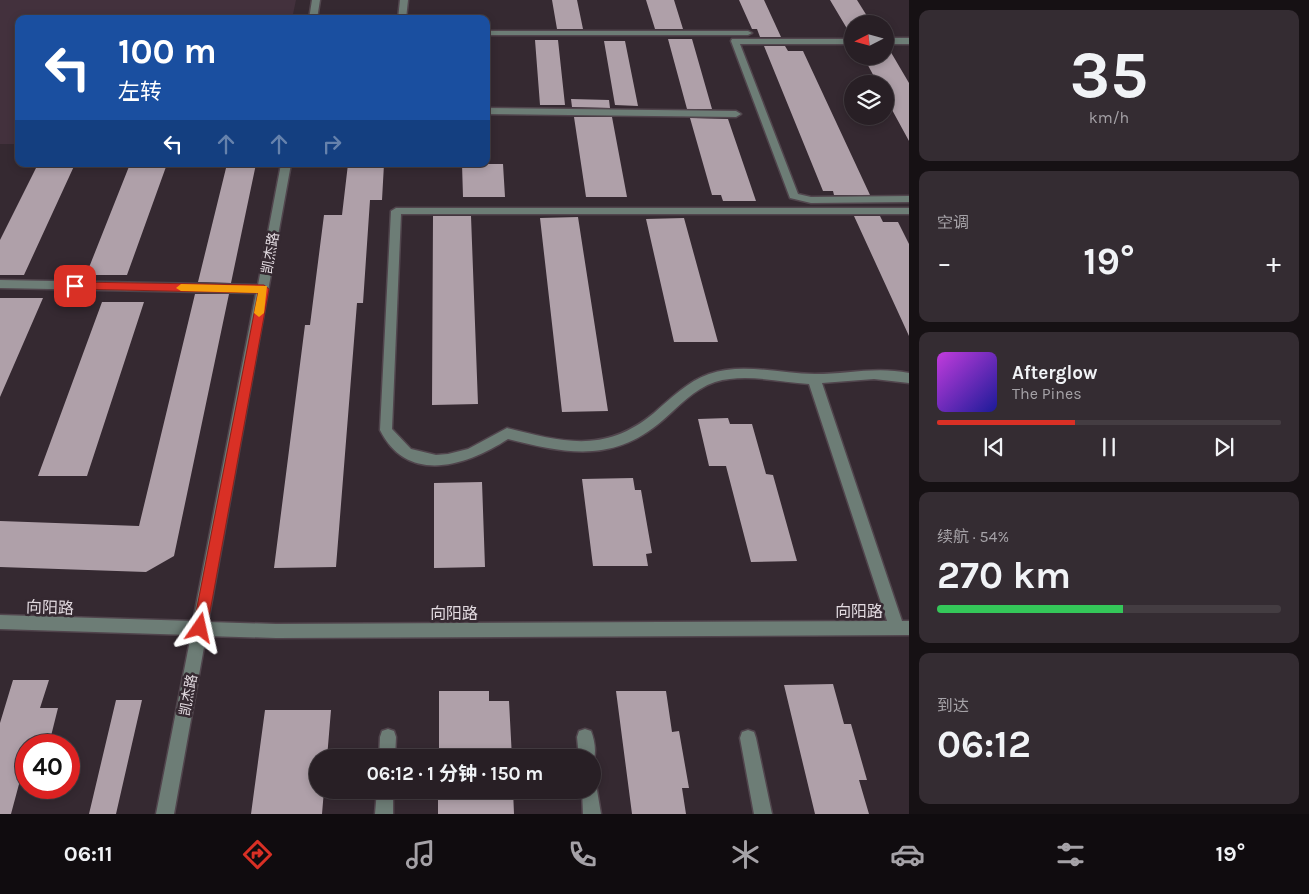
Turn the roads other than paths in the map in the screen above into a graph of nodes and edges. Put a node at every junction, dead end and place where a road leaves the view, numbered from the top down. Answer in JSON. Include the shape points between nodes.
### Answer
{"nodes":[{"id":1,"x":316,"y":0,"type":"edge"},
{"id":2,"x":404,"y":0,"type":"edge"},
{"id":3,"x":314,"y":15,"type":"edge"},
{"id":4,"x":402,"y":15,"type":"edge"},
{"id":5,"x":844,"y":32,"type":"edge"},
{"id":6,"x":894,"y":32,"type":"edge"},
{"id":7,"x":909,"y":32,"type":"edge"},
{"id":8,"x":490,"y":33,"type":"edge"},
{"id":9,"x":844,"y":41,"type":"edge"},
{"id":10,"x":894,"y":41,"type":"edge"},
{"id":11,"x":909,"y":41,"type":"edge"},
{"id":12,"x":490,"y":111,"type":"edge"},
{"id":13,"x":736,"y":114,"type":"dead end"},
{"id":14,"x":285,"y":167,"type":"edge"},
{"id":15,"x":909,"y":200,"type":"edge"},
{"id":16,"x":909,"y":211,"type":"edge"},
{"id":17,"x":0,"y":284,"type":"edge"},
{"id":18,"x":264,"y":289,"type":"junction"},
{"id":19,"x":909,"y":378,"type":"edge"},
{"id":20,"x":814,"y":379,"type":"junction"},
{"id":21,"x":0,"y":622,"type":"edge"},
{"id":22,"x":200,"y":628,"type":"junction"},
{"id":23,"x":903,"y":628,"type":"edge"},
{"id":24,"x":388,"y":737,"type":"dead end"},
{"id":25,"x":585,"y":737,"type":"dead end"},
{"id":26,"x":748,"y":738,"type":"dead end"},
{"id":27,"x":387,"y":749,"type":"edge"},
{"id":28,"x":586,"y":749,"type":"edge"},
{"id":29,"x":385,"y":799,"type":"edge"},
{"id":30,"x":591,"y":799,"type":"edge"},
{"id":31,"x":165,"y":814,"type":"edge"},
{"id":32,"x":384,"y":814,"type":"edge"},
{"id":33,"x":592,"y":814,"type":"edge"},
{"id":34,"x":763,"y":814,"type":"edge"}],
"edges":[{"from":1,"to":3,"type":"street"},
{"from":2,"to":4,"type":"street"},
{"from":5,"to":8,"type":"street"},
{"from":6,"to":7,"type":"street"},
{"from":9,"to":15,"type":"street","via":[[735,40],[794,196],[811,200]]},
{"from":10,"to":11,"type":"street"},
{"from":12,"to":13,"type":"street"},
{"from":14,"to":18,"type":"street","name":"凯杰路"},
{"from":16,"to":20,"type":"street","via":[[396,211],[386,430],[408,454],[447,462],[476,452],[507,433],[560,446],[587,448],[612,445],[643,429],[698,384],[724,376],[759,372]]},
{"from":17,"to":18,"type":"street"},
{"from":18,"to":22,"type":"street","name":"凯杰路"},
{"from":19,"to":20,"type":"street","via":[[876,374]]},
{"from":20,"to":23,"type":"street"},
{"from":21,"to":22,"type":"street","name":"向阳路"},
{"from":22,"to":23,"type":"street","name":"向阳路","via":[[276,631]]},
{"from":22,"to":31,"type":"street","name":"凯杰路"},
{"from":24,"to":27,"type":"street"},
{"from":25,"to":28,"type":"street"},
{"from":26,"to":34,"type":"street"},
{"from":29,"to":32,"type":"street"},
{"from":30,"to":33,"type":"street"}]}
